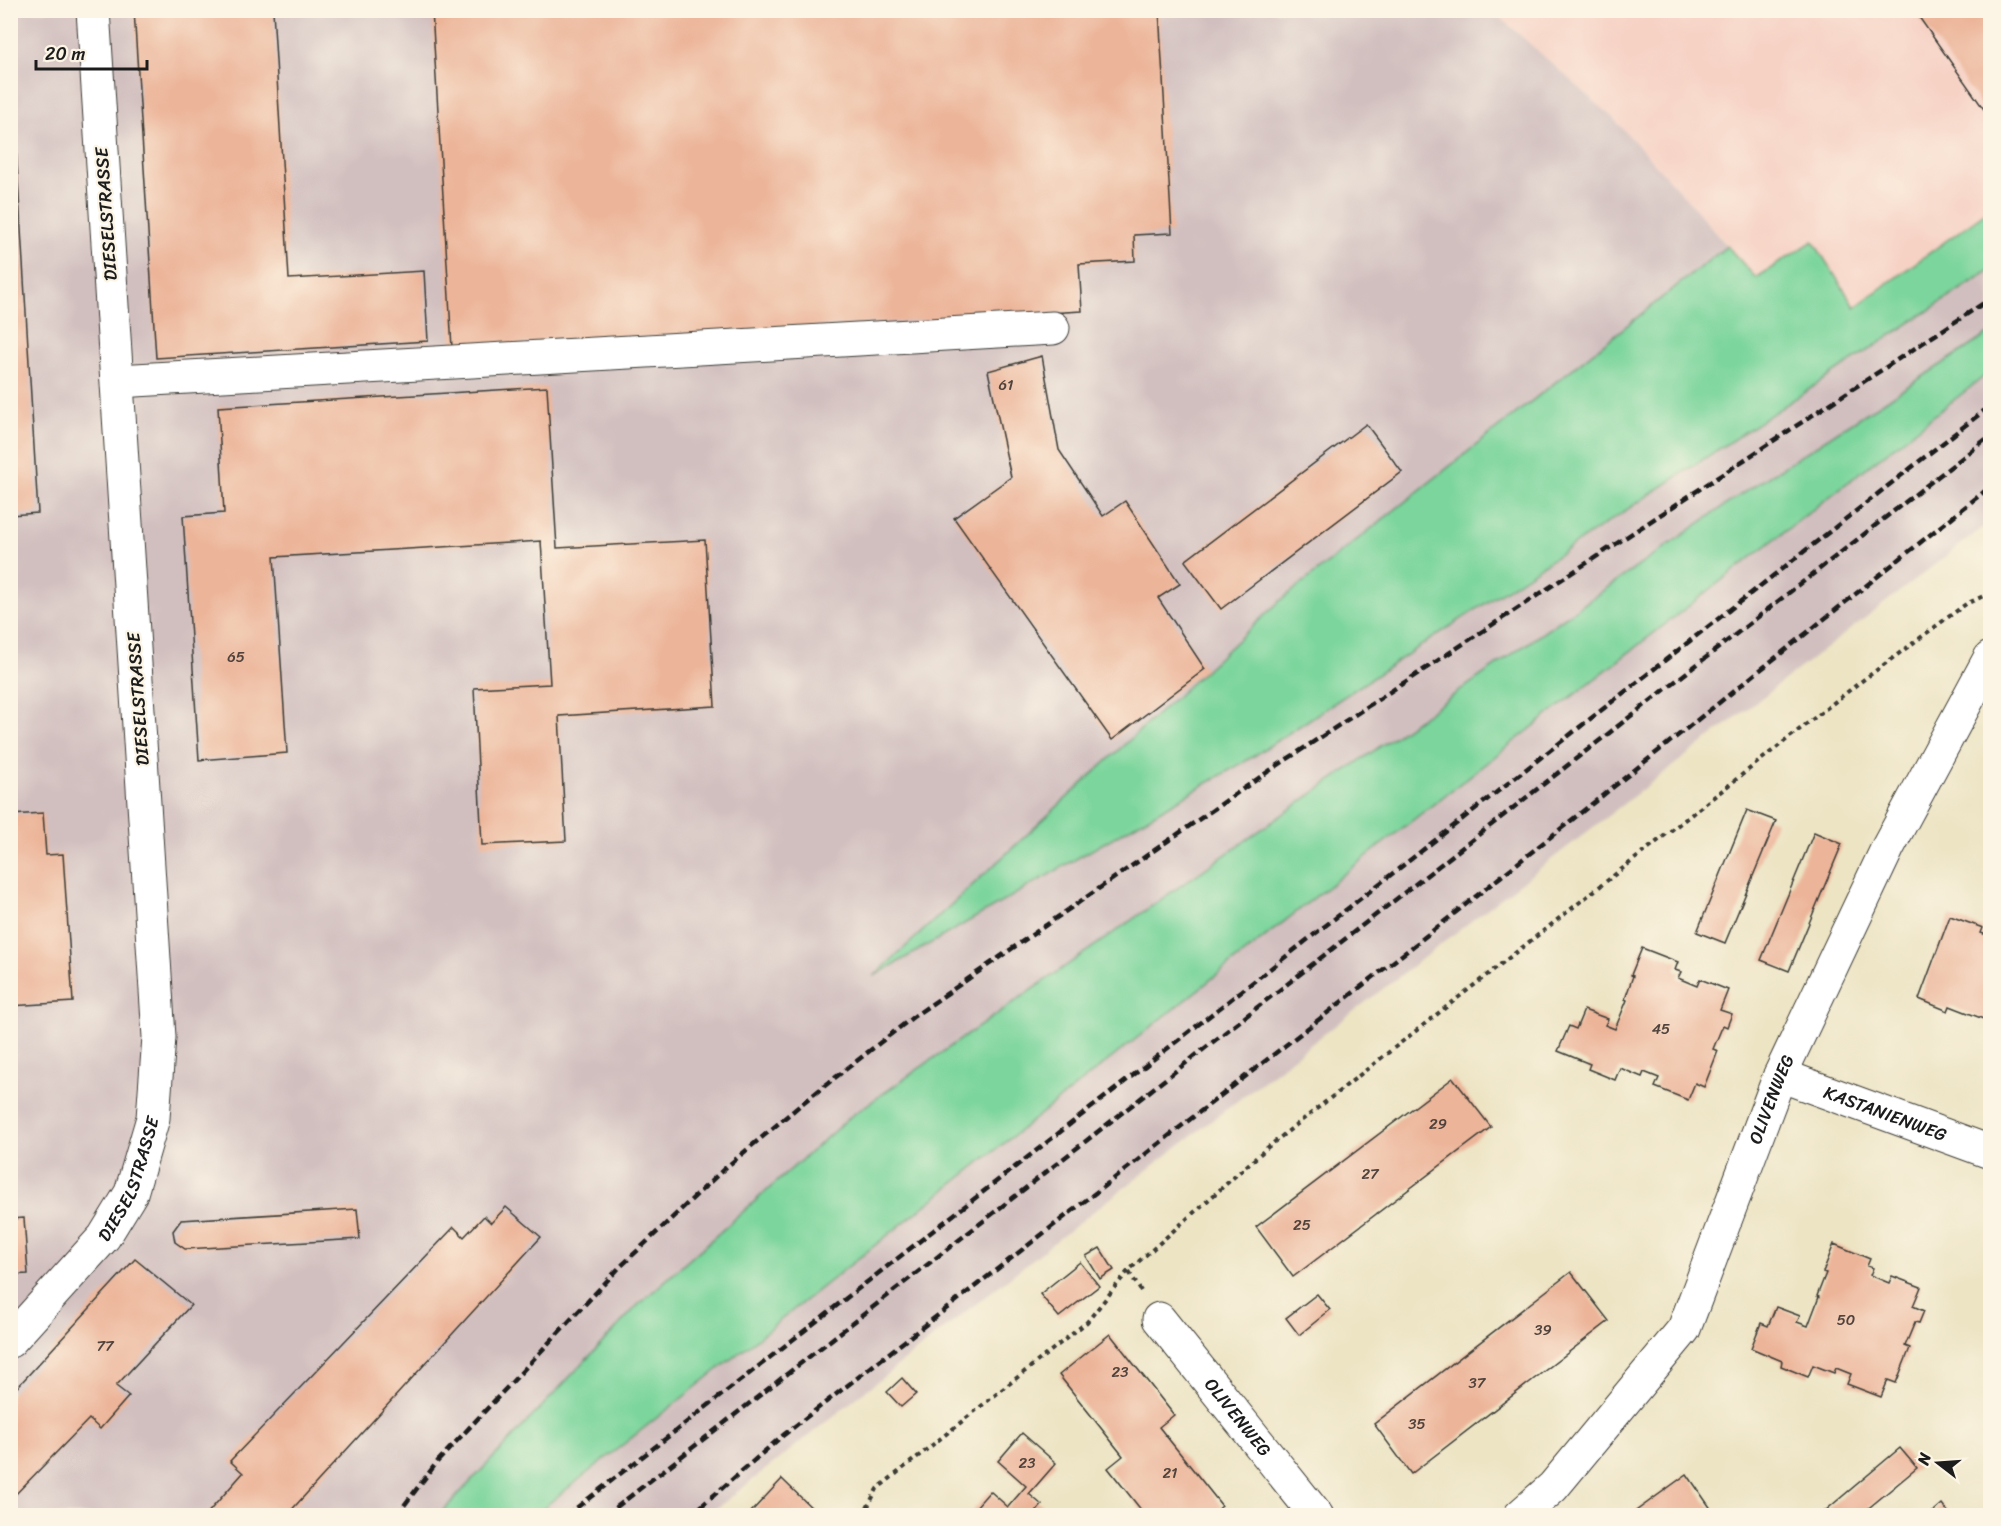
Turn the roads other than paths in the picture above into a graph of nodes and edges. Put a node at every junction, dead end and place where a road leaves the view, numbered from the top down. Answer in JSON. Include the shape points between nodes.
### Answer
{"nodes":[{"id":1,"x":93,"y":10,"type":"edge"},
{"id":2,"x":1053,"y":328,"type":"dead end"},
{"id":3,"x":118,"y":381,"type":"junction"},
{"id":4,"x":1990,"y":658,"type":"edge"},
{"id":5,"x":1977,"y":712,"type":"edge"},
{"id":6,"x":1780,"y":1075,"type":"junction"},
{"id":7,"x":1990,"y":1152,"type":"edge"},
{"id":8,"x":1159,"y":1319,"type":"dead end"},
{"id":9,"x":10,"y":1341,"type":"edge"},
{"id":10,"x":1317,"y":1515,"type":"edge"},
{"id":11,"x":1520,"y":1515,"type":"edge"}],
"edges":[{"from":1,"to":3,"type":"street","name":"DIESELSTRASSE"},
{"from":2,"to":3,"type":"street"},
{"from":3,"to":9,"type":"street","name":"DIESELSTRASSE","via":[[159,1037],[153,1118],[131,1193],[104,1237]]},
{"from":4,"to":5,"type":"street","name":"OLIVENWEG"},
{"from":5,"to":6,"type":"street","name":"OLIVENWEG","via":[[1888,847]]},
{"from":6,"to":7,"type":"street","name":"KASTANIENWEG"},
{"from":6,"to":11,"type":"street","name":"OLIVENWEG","via":[[1684,1329],[1553,1487]]},
{"from":8,"to":10,"type":"street","name":"OLIVENWEG"}]}
